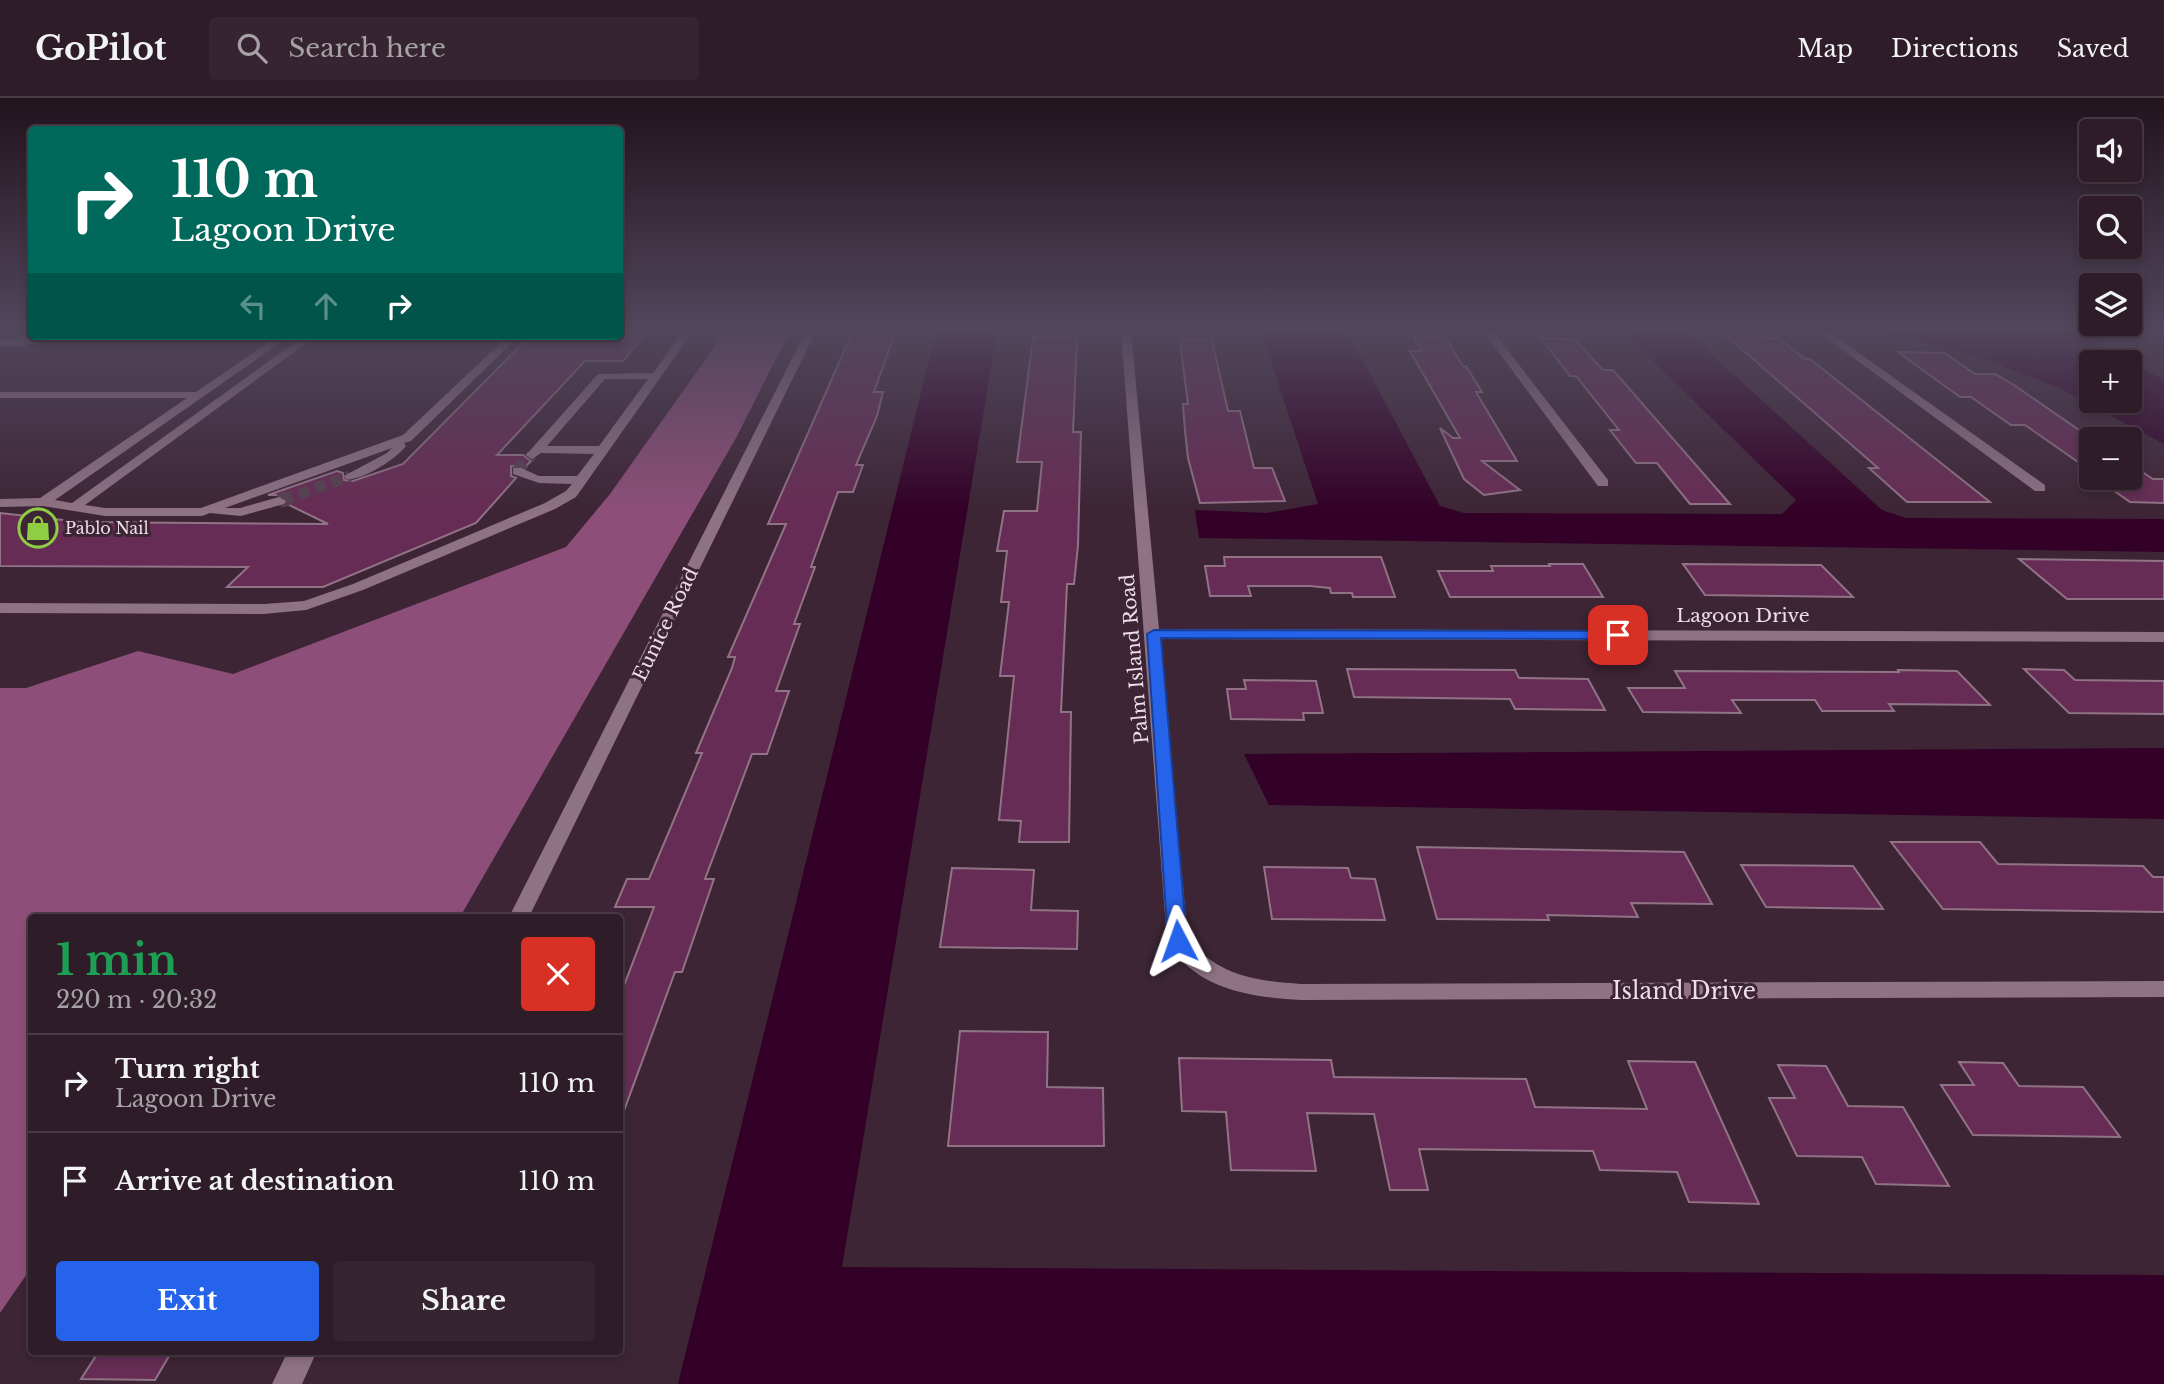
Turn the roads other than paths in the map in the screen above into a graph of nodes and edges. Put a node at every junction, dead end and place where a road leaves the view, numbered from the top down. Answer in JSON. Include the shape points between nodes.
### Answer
{"nodes":[{"id":1,"x":205,"y":391,"type":"edge"},
{"id":2,"x":235,"y":391,"type":"edge"},
{"id":3,"x":456,"y":391,"type":"edge"},
{"id":4,"x":589,"y":391,"type":"edge"},
{"id":5,"x":645,"y":391,"type":"edge"},
{"id":6,"x":781,"y":391,"type":"edge"},
{"id":7,"x":1132,"y":391,"type":"edge"},
{"id":8,"x":1533,"y":391,"type":"edge"},
{"id":9,"x":1905,"y":391,"type":"edge"},
{"id":10,"x":0,"y":395,"type":"edge"},
{"id":11,"x":199,"y":395,"type":"junction"},
{"id":12,"x":229,"y":395,"type":"junction"},
{"id":13,"x":407,"y":438,"type":"junction"},
{"id":14,"x":603,"y":450,"type":"junction"},
{"id":15,"x":517,"y":471,"type":"dead end"},
{"id":16,"x":350,"y":476,"type":"tunnel mouth"},
{"id":17,"x":582,"y":480,"type":"junction"},
{"id":18,"x":1603,"y":483,"type":"dead end"},
{"id":19,"x":2040,"y":488,"type":"dead end"},
{"id":20,"x":279,"y":500,"type":"tunnel mouth"},
{"id":21,"x":43,"y":502,"type":"junction"},
{"id":22,"x":0,"y":503,"type":"edge"},
{"id":23,"x":74,"y":507,"type":"junction"},
{"id":24,"x":202,"y":512,"type":"junction"},
{"id":25,"x":0,"y":608,"type":"edge"},
{"id":26,"x":1154,"y":634,"type":"junction"},
{"id":27,"x":2164,"y":637,"type":"edge"},
{"id":28,"x":520,"y":914,"type":"edge"},
{"id":29,"x":1207,"y":973,"type":"joint"},
{"id":30,"x":2164,"y":989,"type":"edge"},
{"id":31,"x":301,"y":1355,"type":"edge"},
{"id":32,"x":287,"y":1384,"type":"edge"}],
"edges":[{"from":1,"to":11,"type":"street"},
{"from":2,"to":12,"type":"street"},
{"from":3,"to":13,"type":"street"},
{"from":4,"to":14,"type":"street","via":[[535,452]]},
{"from":5,"to":14,"type":"street"},
{"from":6,"to":28,"type":"street","name":"Eunice Road"},
{"from":7,"to":26,"type":"street","name":"Palm Island Road"},
{"from":8,"to":18,"type":"street"},
{"from":9,"to":19,"type":"street"},
{"from":10,"to":11,"type":"street"},
{"from":11,"to":12,"type":"street"},
{"from":11,"to":21,"type":"street"},
{"from":12,"to":23,"type":"street"},
{"from":13,"to":16,"type":"street","via":[[391,456]]},
{"from":13,"to":24,"type":"street"},
{"from":14,"to":17,"type":"street"},
{"from":15,"to":17,"type":"street","via":[[539,479]]},
{"from":17,"to":25,"type":"street","via":[[571,494],[550,506],[306,605],[264,609]]},
{"from":20,"to":24,"type":"street","via":[[241,512]]},
{"from":21,"to":22,"type":"street"},
{"from":21,"to":23,"type":"street"},
{"from":23,"to":24,"type":"street","via":[[105,512]]},
{"from":26,"to":27,"type":"street","name":"Lagoon Drive"},
{"from":26,"to":29,"type":"street","name":"Palm Island Road","via":[[1178,941]]},
{"from":29,"to":30,"type":"street","name":"Island Drive","via":[[1258,990],[1301,992]]},
{"from":31,"to":32,"type":"street"}]}
